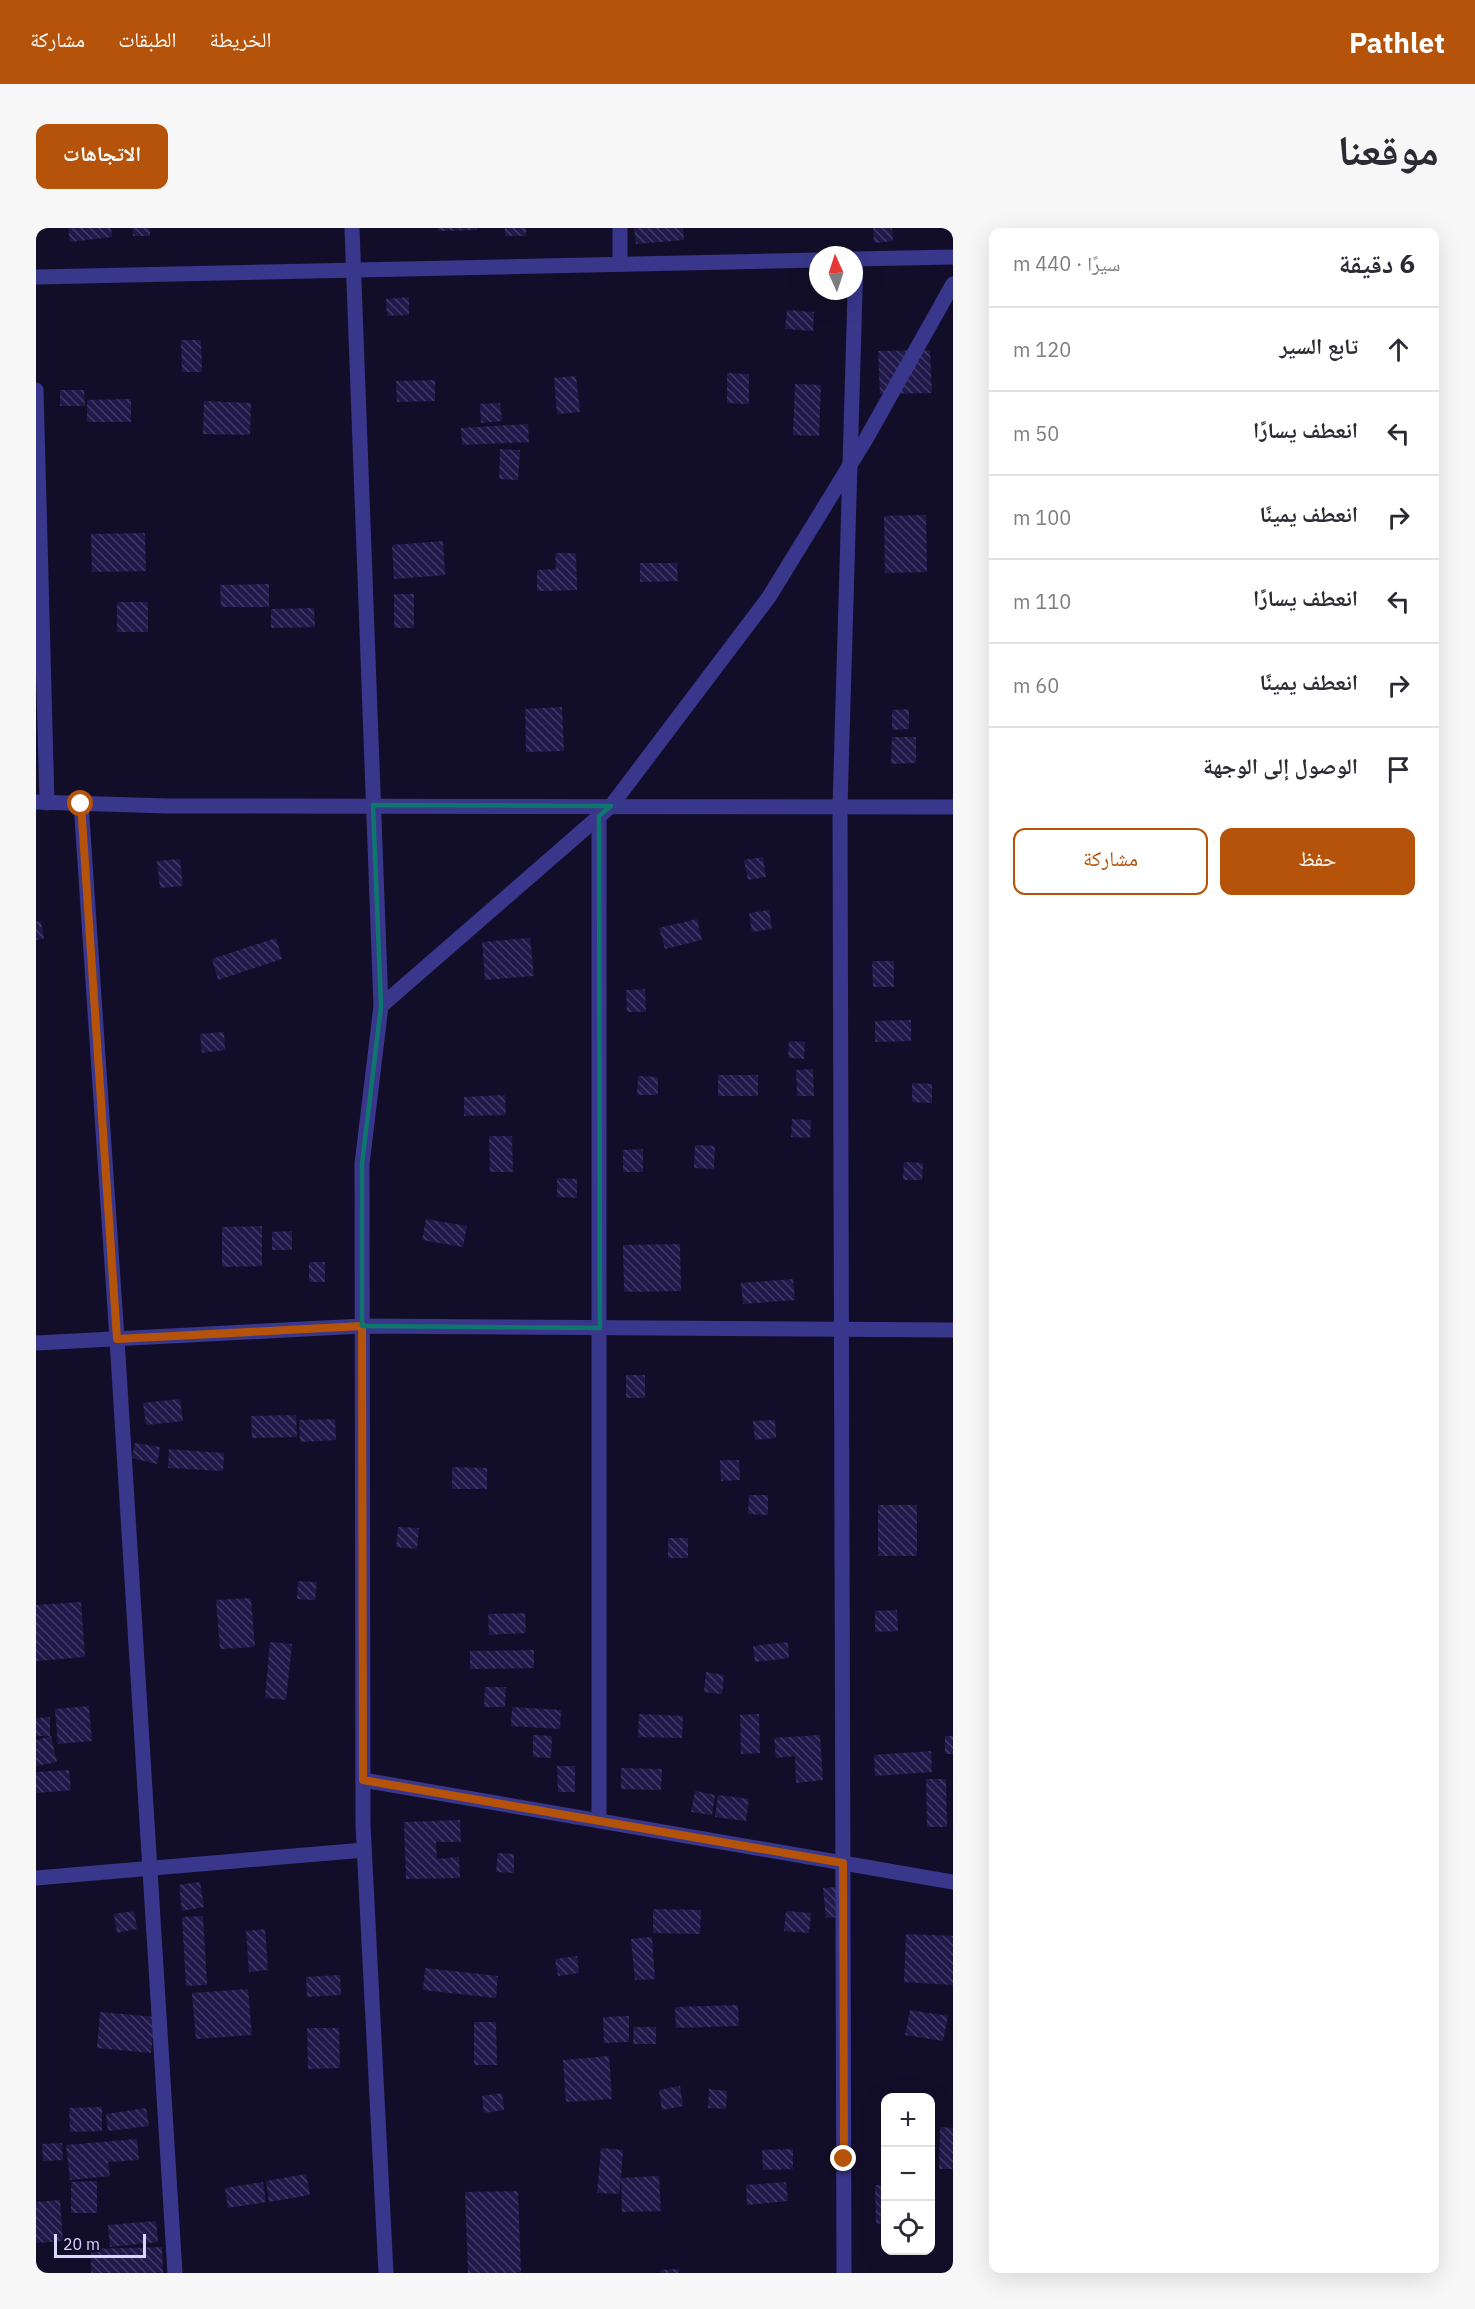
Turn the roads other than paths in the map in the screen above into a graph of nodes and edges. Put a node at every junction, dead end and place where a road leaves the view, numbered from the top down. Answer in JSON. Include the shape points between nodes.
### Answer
{"nodes":[{"id":1,"x":352,"y":228,"type":"edge"},
{"id":2,"x":620,"y":228,"type":"edge"},
{"id":3,"x":953,"y":257,"type":"edge"},
{"id":4,"x":863,"y":259,"type":"edge"},
{"id":5,"x":809,"y":260,"type":"edge"},
{"id":6,"x":620,"y":264,"type":"junction"},
{"id":7,"x":353,"y":270,"type":"junction"},
{"id":8,"x":36,"y":277,"type":"edge"},
{"id":9,"x":953,"y":284,"type":"edge"},
{"id":10,"x":854,"y":300,"type":"edge"},
{"id":11,"x":36,"y":390,"type":"edge"},
{"id":12,"x":850,"y":466,"type":"junction"},
{"id":13,"x":41,"y":803,"type":"edge"},
{"id":14,"x":81,"y":804,"type":"junction"},
{"id":15,"x":373,"y":805,"type":"junction"},
{"id":16,"x":840,"y":806,"type":"junction"},
{"id":17,"x":953,"y":807,"type":"edge"},
{"id":18,"x":605,"y":811,"type":"junction"},
{"id":19,"x":381,"y":1006,"type":"junction"},
{"id":20,"x":362,"y":1326,"type":"junction"},
{"id":21,"x":600,"y":1328,"type":"junction"},
{"id":22,"x":842,"y":1330,"type":"junction"},
{"id":23,"x":953,"y":1330,"type":"edge"},
{"id":24,"x":117,"y":1339,"type":"junction"},
{"id":25,"x":36,"y":1343,"type":"edge"},
{"id":26,"x":363,"y":1780,"type":"junction"},
{"id":27,"x":599,"y":1821,"type":"junction"},
{"id":28,"x":364,"y":1850,"type":"junction"},
{"id":29,"x":843,"y":1863,"type":"junction"},
{"id":30,"x":149,"y":1869,"type":"junction"},
{"id":31,"x":36,"y":1878,"type":"edge"},
{"id":32,"x":953,"y":1881,"type":"edge"},
{"id":33,"x":175,"y":2273,"type":"edge"},
{"id":34,"x":386,"y":2273,"type":"edge"},
{"id":35,"x":844,"y":2273,"type":"edge"}],
"edges":[{"from":1,"to":7,"type":"street"},
{"from":2,"to":6,"type":"street"},
{"from":3,"to":4,"type":"street"},
{"from":5,"to":6,"type":"street"},
{"from":6,"to":7,"type":"street"},
{"from":7,"to":8,"type":"street"},
{"from":7,"to":15,"type":"street"},
{"from":9,"to":12,"type":"street"},
{"from":10,"to":12,"type":"street"},
{"from":11,"to":13,"type":"street"},
{"from":12,"to":16,"type":"street"},
{"from":12,"to":18,"type":"street","via":[[769,597]]},
{"from":13,"to":14,"type":"street"},
{"from":14,"to":15,"type":"street"},
{"from":14,"to":24,"type":"street"},
{"from":15,"to":18,"type":"street"},
{"from":15,"to":19,"type":"street"},
{"from":16,"to":17,"type":"street"},
{"from":16,"to":18,"type":"street"},
{"from":16,"to":22,"type":"street"},
{"from":18,"to":19,"type":"street"},
{"from":18,"to":21,"type":"street"},
{"from":19,"to":20,"type":"street","via":[[362,1164]]},
{"from":20,"to":21,"type":"street"},
{"from":20,"to":24,"type":"street"},
{"from":20,"to":26,"type":"street"},
{"from":21,"to":22,"type":"street"},
{"from":21,"to":27,"type":"street"},
{"from":22,"to":23,"type":"street"},
{"from":22,"to":29,"type":"street"},
{"from":24,"to":25,"type":"street"},
{"from":24,"to":30,"type":"street"},
{"from":26,"to":27,"type":"street"},
{"from":26,"to":28,"type":"street"},
{"from":27,"to":29,"type":"street"},
{"from":28,"to":30,"type":"street"},
{"from":28,"to":34,"type":"street"},
{"from":29,"to":32,"type":"street"},
{"from":29,"to":35,"type":"street"},
{"from":30,"to":31,"type":"street"},
{"from":30,"to":33,"type":"street"}]}
